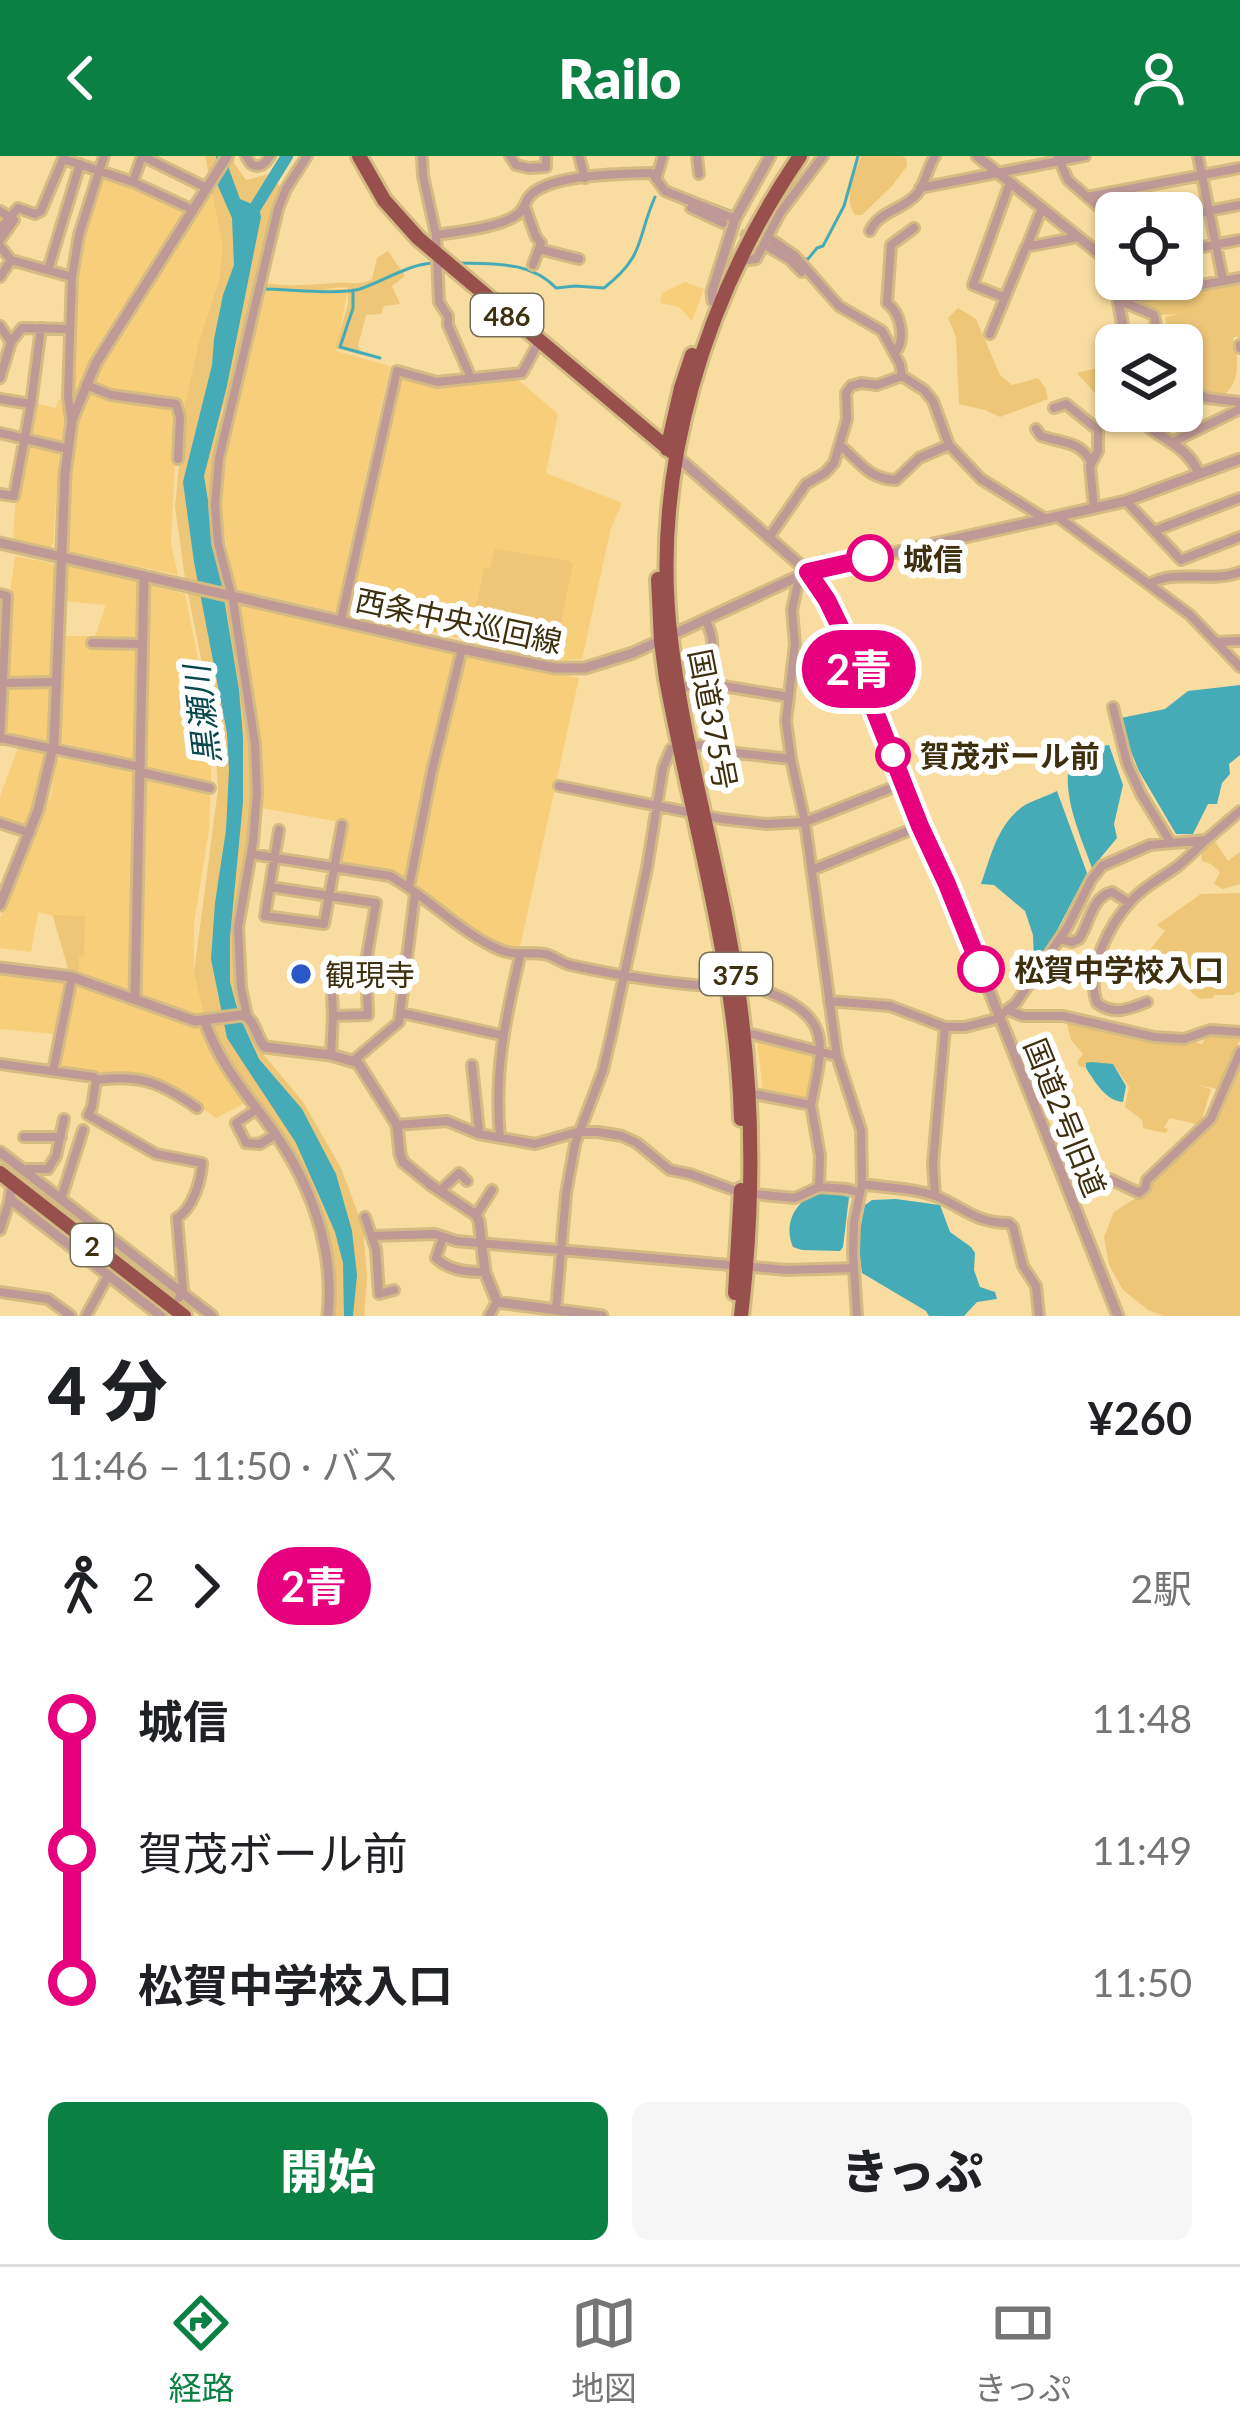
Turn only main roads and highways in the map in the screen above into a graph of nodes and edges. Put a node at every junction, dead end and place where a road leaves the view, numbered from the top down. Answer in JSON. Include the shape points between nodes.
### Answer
{"nodes":[{"id":1,"x":358,"y":156,"type":"edge"},
{"id":2,"x":790,"y":156,"type":"edge"},
{"id":3,"x":800,"y":156,"type":"edge"},
{"id":4,"x":671,"y":452,"type":"junction"},
{"id":5,"x":665,"y":639,"type":"junction"},
{"id":6,"x":684,"y":747,"type":"junction"},
{"id":7,"x":733,"y":986,"type":"junction"},
{"id":8,"x":8,"y":1185,"type":"edge"},
{"id":9,"x":746,"y":1194,"type":"junction"},
{"id":10,"x":742,"y":1266,"type":"junction"},
{"id":11,"x":184,"y":1316,"type":"edge"},
{"id":12,"x":732,"y":1316,"type":"edge"},
{"id":13,"x":741,"y":1316,"type":"edge"}],
"edges":[{"from":1,"to":4,"type":"highway","number":"486","via":[[384,200],[435,254]]},
{"from":2,"to":4,"type":"highway","name":"国道375号","number":"375","via":[[712,301],[681,388]]},
{"from":3,"to":4,"type":"highway","name":"国道375号","number":"375","via":[[739,261]]},
{"from":4,"to":5,"type":"highway","name":"国道375号","number":"375"},
{"from":5,"to":6,"type":"highway","name":"国道375号","number":"375"},
{"from":5,"to":6,"type":"highway","name":"国道375号","number":"375"},
{"from":6,"to":7,"type":"highway","name":"国道375号","number":"375"},
{"from":7,"to":9,"type":"highway","name":"国道375号","number":"375"},
{"from":7,"to":9,"type":"highway","name":"国道375号","number":"375","via":[[749,1093]]},
{"from":8,"to":11,"type":"highway","number":"2"},
{"from":9,"to":10,"type":"highway","name":"国道375号","number":"375"},
{"from":10,"to":12,"type":"highway","name":"国道375号","number":"375"},
{"from":10,"to":13,"type":"highway","name":"国道375号","number":"375"}]}
